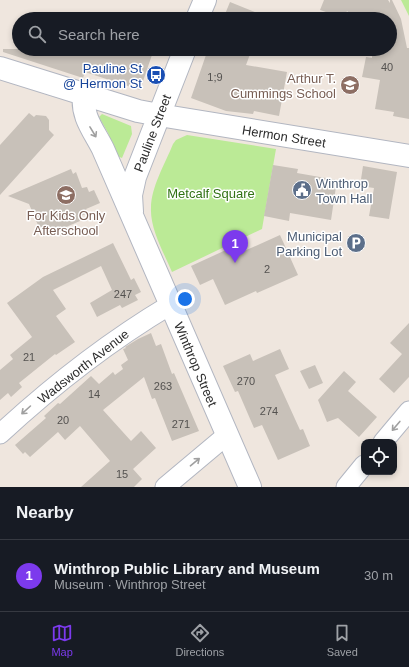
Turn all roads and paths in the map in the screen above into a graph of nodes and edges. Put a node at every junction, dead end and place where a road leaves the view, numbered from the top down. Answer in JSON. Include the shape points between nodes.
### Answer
{"nodes":[{"id":1,"x":205,"y":0,"type":"edge"},
{"id":2,"x":200,"y":12,"type":"edge"},
{"id":3,"x":183,"y":56,"type":"edge"},
{"id":4,"x":0,"y":68,"type":"edge"},
{"id":5,"x":84,"y":95,"type":"junction"},
{"id":6,"x":159,"y":115,"type":"junction"},
{"id":7,"x":409,"y":156,"type":"edge"},
{"id":8,"x":133,"y":219,"type":"junction"},
{"id":9,"x":170,"y":305,"type":"junction"},
{"id":10,"x":409,"y":411,"type":"edge"},
{"id":11,"x":0,"y":434,"type":"edge"},
{"id":12,"x":227,"y":436,"type":"junction"},
{"id":13,"x":386,"y":439,"type":"edge"},
{"id":14,"x":361,"y":469,"type":"edge"},
{"id":15,"x":165,"y":487,"type":"edge"},
{"id":16,"x":250,"y":487,"type":"edge"},
{"id":17,"x":346,"y":487,"type":"edge"}],
"edges":[{"from":1,"to":2,"type":"main road"},
{"from":3,"to":6,"type":"main road","name":"Pauline Street"},
{"from":4,"to":5,"type":"main road"},
{"from":5,"to":6,"type":"main road"},
{"from":5,"to":8,"type":"main road","name":"Winthrop Street","one_way":true,"via":[[86,119],[103,149]]},
{"from":6,"to":7,"type":"main road","name":"Hermon Street"},
{"from":6,"to":8,"type":"main road","name":"Pauline Street","via":[[133,183]]},
{"from":8,"to":9,"type":"main road","name":"Winthrop Street"},
{"from":9,"to":11,"type":"street","name":"Wadsworth Avenue","one_way":true,"via":[[128,330],[89,358]]},
{"from":9,"to":12,"type":"main road","name":"Winthrop Street"},
{"from":10,"to":13,"type":"street","one_way":true},
{"from":15,"to":12,"type":"street","one_way":true},
{"from":12,"to":16,"type":"main road","name":"Winthrop Street"},
{"from":14,"to":17,"type":"street"}]}
